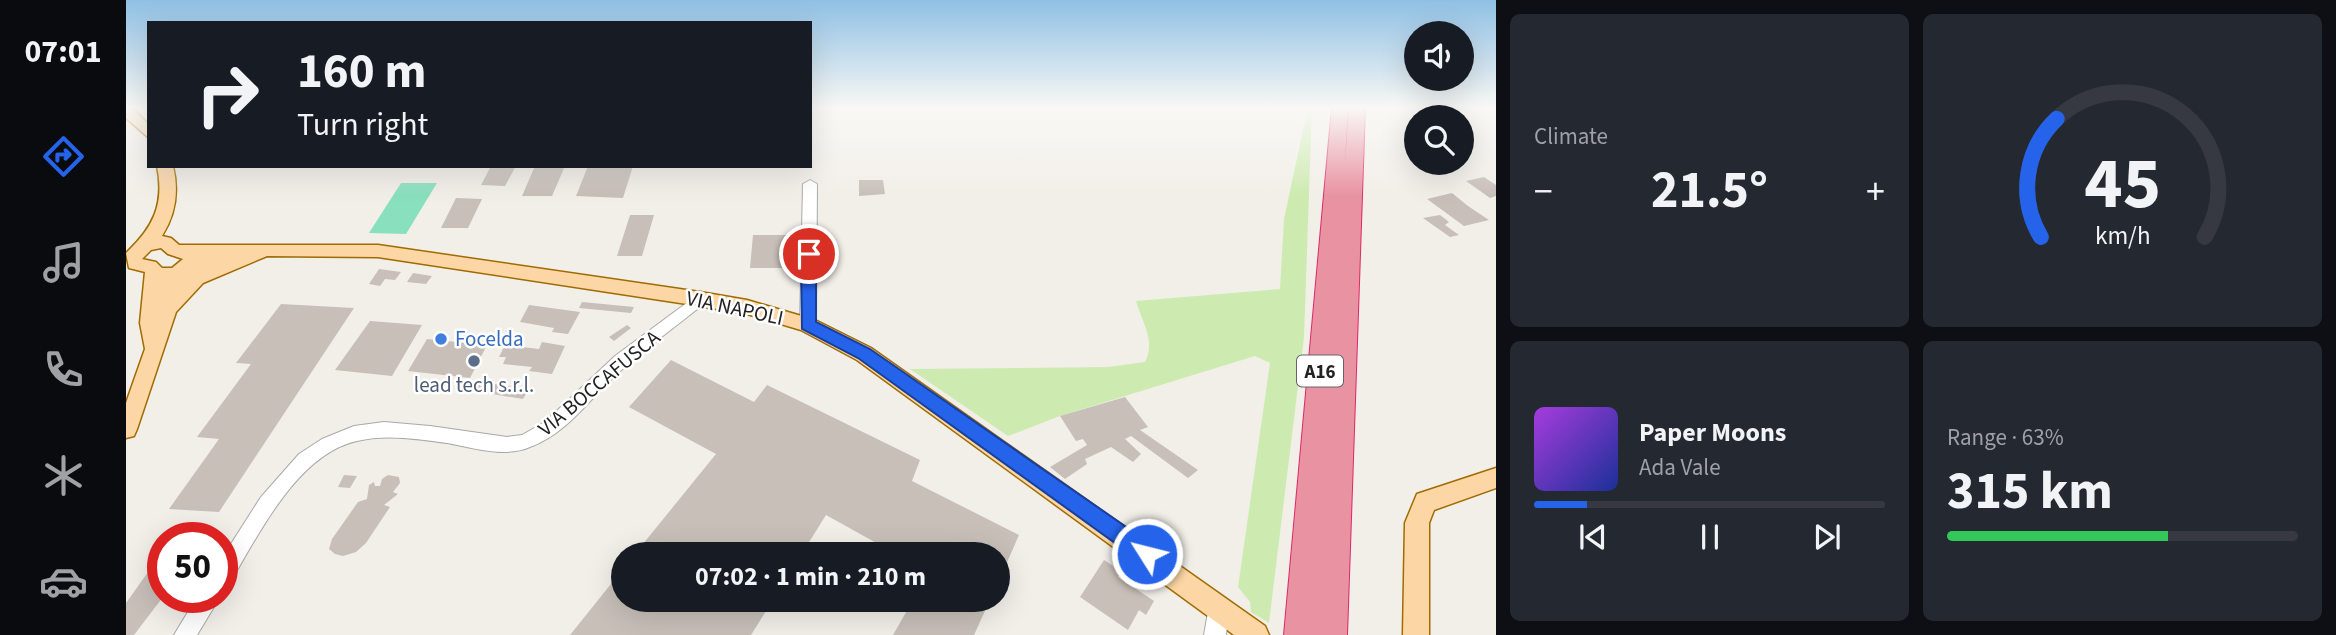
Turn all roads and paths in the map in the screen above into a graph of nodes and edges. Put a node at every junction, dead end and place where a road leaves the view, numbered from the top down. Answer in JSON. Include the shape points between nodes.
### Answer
{"nodes":[{"id":1,"x":1338,"y":137,"type":"edge"},
{"id":2,"x":1356,"y":137,"type":"edge"},
{"id":3,"x":165,"y":168,"type":"edge"},
{"id":4,"x":810,"y":184,"type":"dead end"},
{"id":5,"x":166,"y":214,"type":"junction"},
{"id":6,"x":286,"y":250,"type":"junction"},
{"id":7,"x":263,"y":253,"type":"junction"},
{"id":8,"x":139,"y":258,"type":"edge"},
{"id":9,"x":180,"y":259,"type":"junction"},
{"id":10,"x":700,"y":299,"type":"junction"},
{"id":11,"x":164,"y":321,"type":"junction"},
{"id":12,"x":808,"y":325,"type":"junction"},
{"id":13,"x":153,"y":346,"type":"junction"},
{"id":14,"x":126,"y":429,"type":"edge"},
{"id":15,"x":1496,"y":478,"type":"edge"},
{"id":16,"x":238,"y":552,"type":"edge"},
{"id":17,"x":1219,"y":608,"type":"junction"},
{"id":18,"x":199,"y":613,"type":"edge"},
{"id":19,"x":185,"y":635,"type":"edge"},
{"id":20,"x":1215,"y":635,"type":"edge"},
{"id":21,"x":1256,"y":635,"type":"edge"},
{"id":22,"x":1300,"y":635,"type":"edge"},
{"id":23,"x":1331,"y":635,"type":"edge"},
{"id":24,"x":1416,"y":635,"type":"edge"}],
"edges":[{"from":1,"to":22,"type":"highway","number":"A16"},
{"from":2,"to":23,"type":"highway","number":"A16"},
{"from":3,"to":5,"type":"main road"},
{"from":4,"to":12,"type":"street"},
{"from":5,"to":8,"type":"main road"},
{"from":5,"to":9,"type":"main road"},
{"from":6,"to":7,"type":"main road","name":"VIA NAPOLI"},
{"from":6,"to":9,"type":"main road","name":"VIA NAPOLI"},
{"from":6,"to":10,"type":"main road","name":"VIA NAPOLI","via":[[378,251]]},
{"from":7,"to":9,"type":"main road","name":"VIA NAPOLI"},
{"from":7,"to":11,"type":"main road","via":[[196,279],[174,300]]},
{"from":8,"to":9,"type":"main road","via":[[165,242]]},
{"from":8,"to":9,"type":"main road","via":[[167,275]]},
{"from":8,"to":13,"type":"main road"},
{"from":9,"to":11,"type":"main road"},
{"from":10,"to":12,"type":"main road","name":"VIA NAPOLI"},
{"from":10,"to":16,"type":"street","name":"VIA BOCCAFUSCA","via":[[610,371],[547,432],[523,444],[384,430],[329,442],[287,476]]},
{"from":11,"to":13,"type":"main road"},
{"from":12,"to":17,"type":"main road","name":"VIA NAPOLI","via":[[864,354],[937,404]]},
{"from":13,"to":14,"type":"main road","via":[[148,377]]},
{"from":15,"to":24,"type":"main road","via":[[1425,502],[1417,523]]},
{"from":17,"to":20,"type":"street"},
{"from":17,"to":21,"type":"main road","name":"VIA NAPOLI"},
{"from":18,"to":19,"type":"street"}]}
